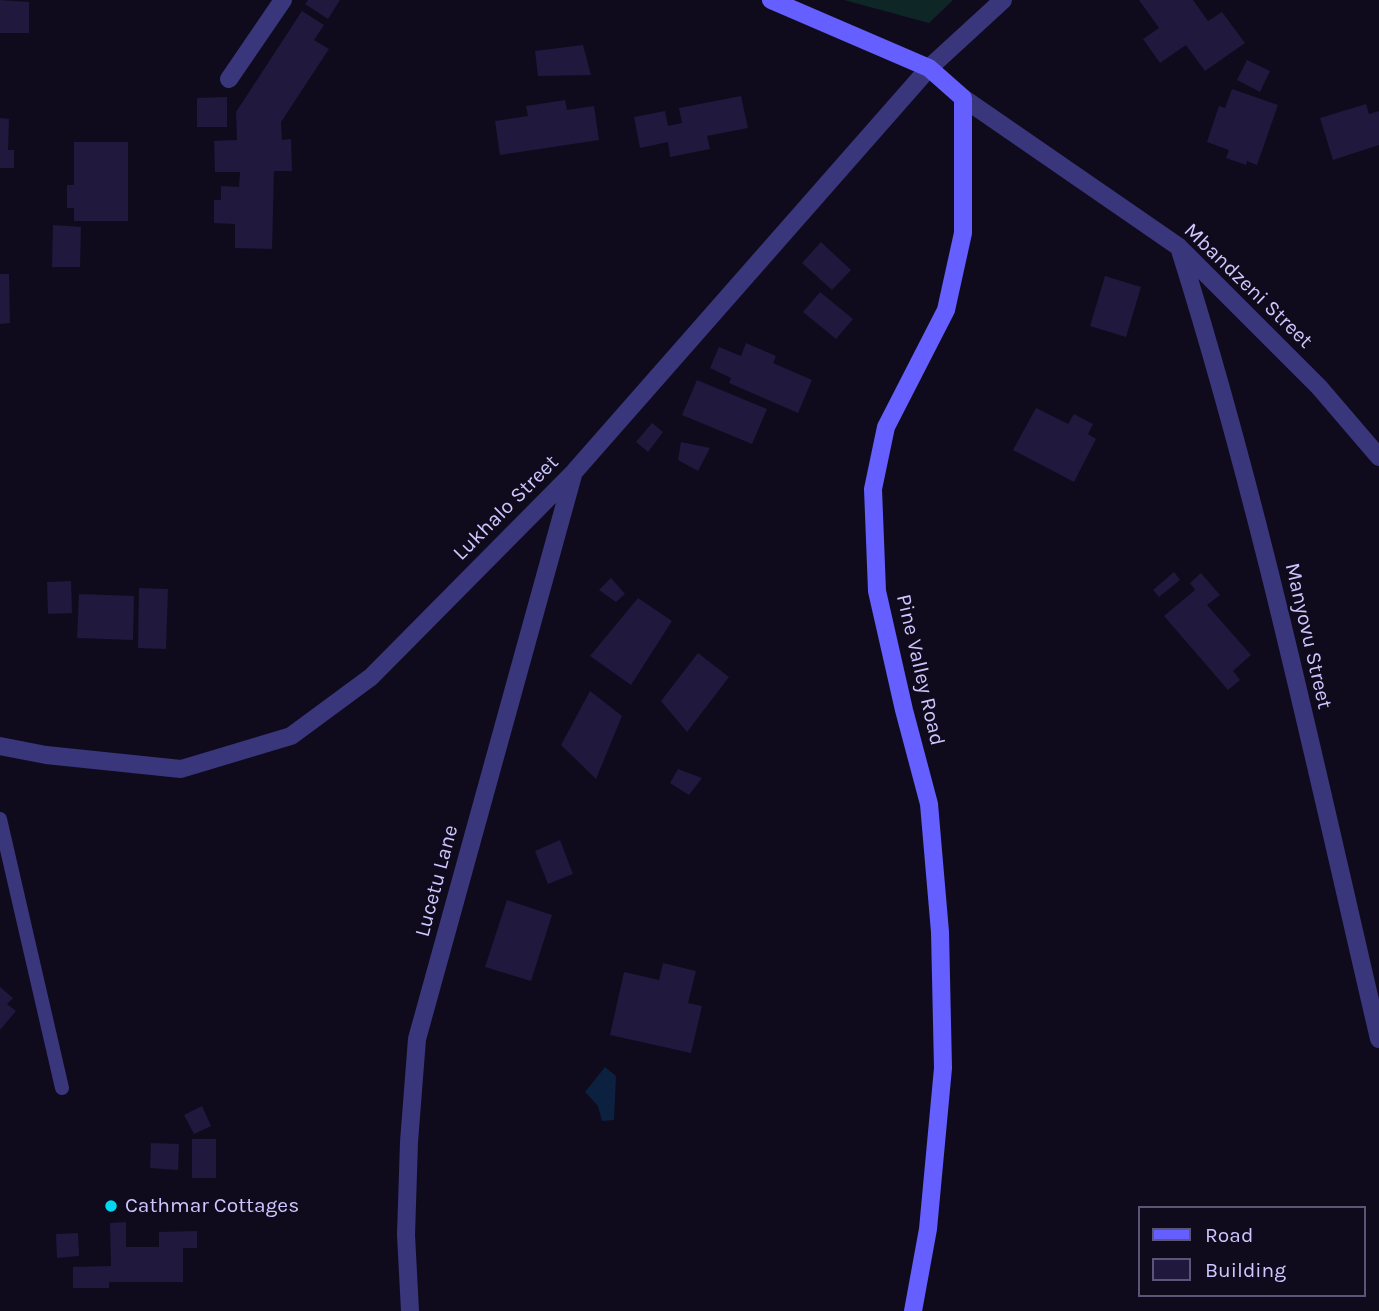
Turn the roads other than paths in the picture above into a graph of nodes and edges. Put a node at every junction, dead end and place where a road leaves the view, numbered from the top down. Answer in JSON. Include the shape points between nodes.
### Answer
{"nodes":[{"id":1,"x":284,"y":0,"type":"edge"},
{"id":2,"x":771,"y":0,"type":"edge"},
{"id":3,"x":1003,"y":0,"type":"edge"},
{"id":4,"x":929,"y":68,"type":"junction"},
{"id":5,"x":229,"y":79,"type":"dead end"},
{"id":6,"x":963,"y":98,"type":"junction"},
{"id":7,"x":1179,"y":247,"type":"junction"},
{"id":8,"x":1379,"y":457,"type":"edge"},
{"id":9,"x":574,"y":472,"type":"junction"},
{"id":10,"x":0,"y":746,"type":"edge"},
{"id":11,"x":0,"y":819,"type":"edge"},
{"id":12,"x":1379,"y":1039,"type":"edge"},
{"id":13,"x":62,"y":1088,"type":"dead end"},
{"id":14,"x":410,"y":1311,"type":"edge"},
{"id":15,"x":913,"y":1311,"type":"edge"}],
"edges":[{"from":1,"to":5,"type":"street"},
{"from":2,"to":4,"type":"main road"},
{"from":3,"to":4,"type":"street","name":"Lukhalo Street"},
{"from":4,"to":6,"type":"main road"},
{"from":4,"to":9,"type":"street","name":"Lukhalo Street"},
{"from":6,"to":7,"type":"street","name":"Mbandzeni Street"},
{"from":6,"to":15,"type":"main road","name":"Pine Valley Road","via":[[963,233],[946,310],[886,427],[873,489],[877,591],[929,804],[940,932],[943,1068],[928,1228]]},
{"from":7,"to":8,"type":"street","name":"Mbandzeni Street","via":[[1319,387]]},
{"from":7,"to":12,"type":"street","name":"Manyovu Street","via":[[1252,498]]},
{"from":9,"to":10,"type":"street","name":"Lukhalo Street","via":[[371,677],[291,736],[181,769]]},
{"from":9,"to":14,"type":"street","name":"Lucetu Lane","via":[[417,1039],[406,1235]]},
{"from":11,"to":13,"type":"lane"}]}
